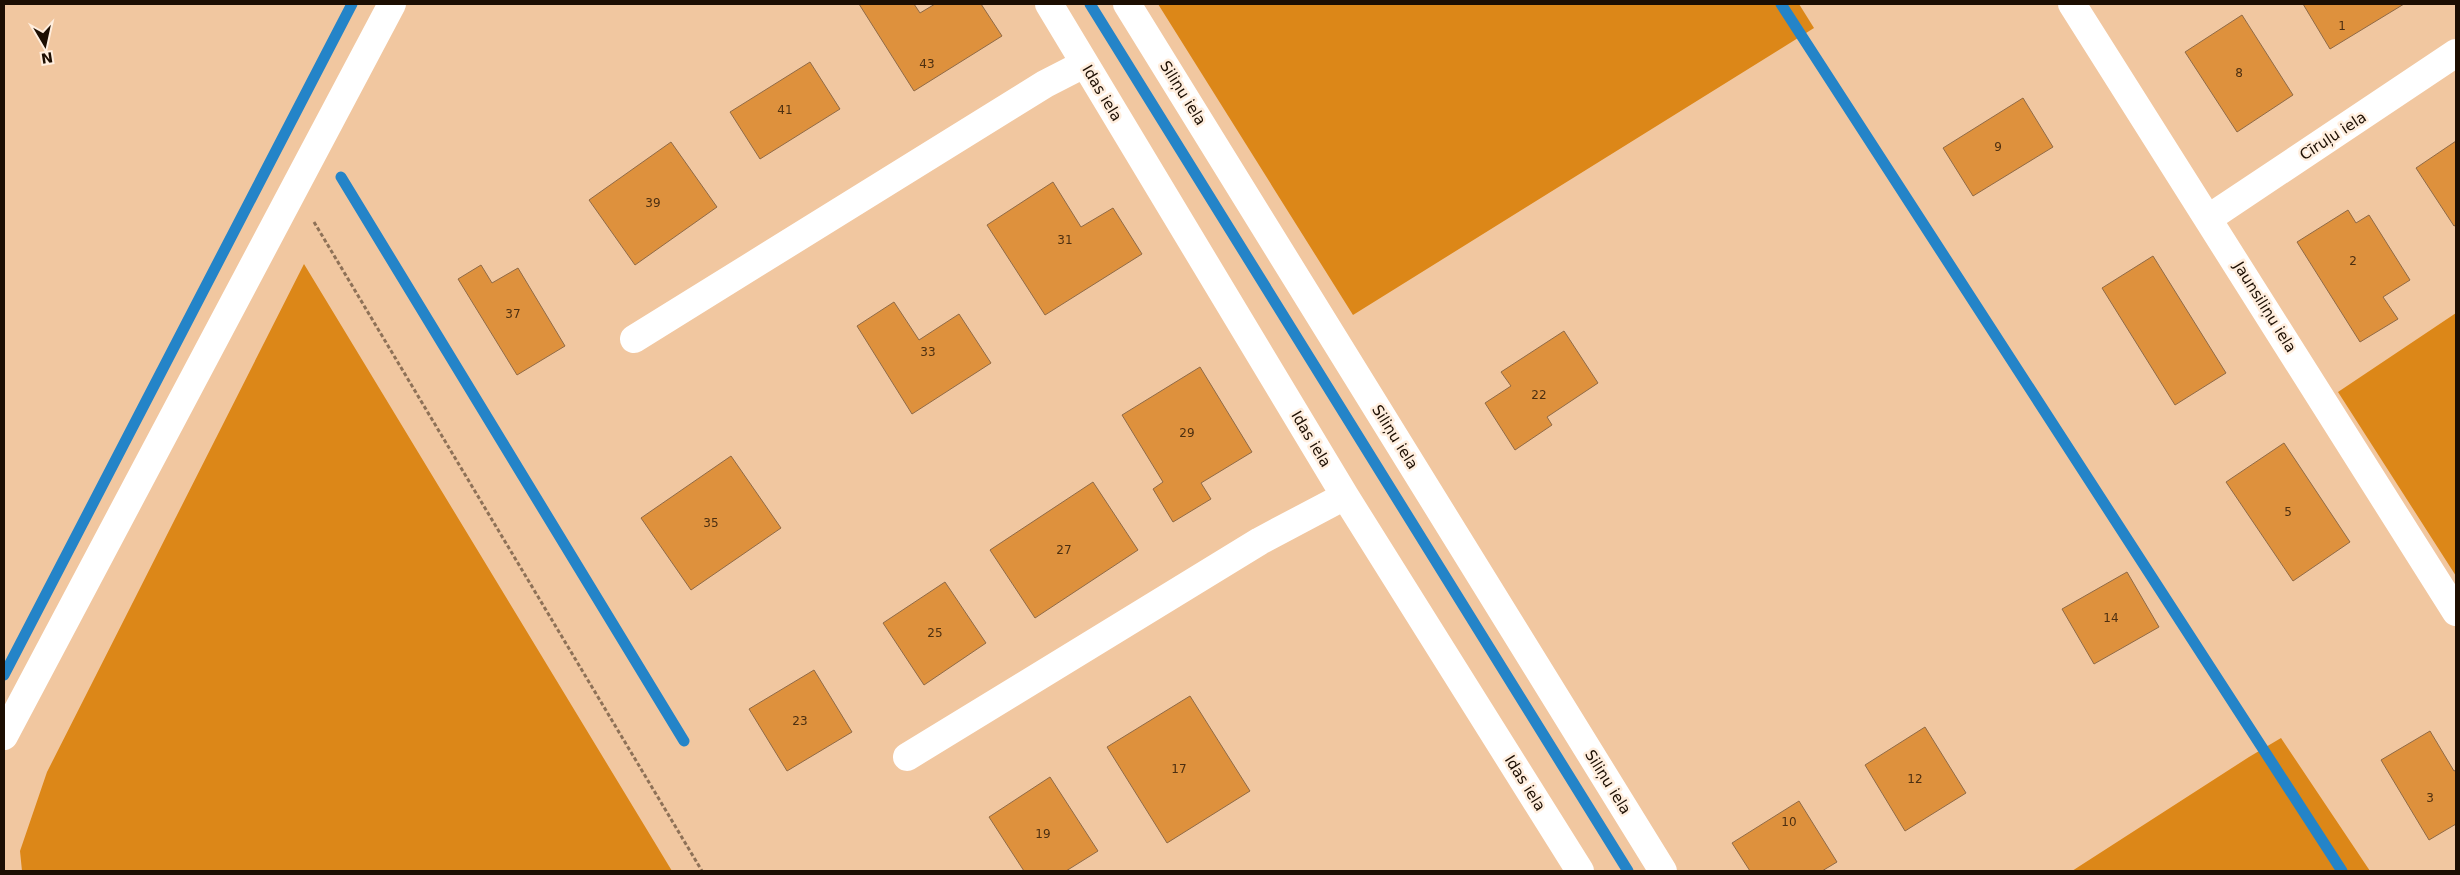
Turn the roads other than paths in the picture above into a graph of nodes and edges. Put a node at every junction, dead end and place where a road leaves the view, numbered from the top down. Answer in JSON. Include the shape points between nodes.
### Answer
{"nodes":[{"id":1,"x":392,"y":4,"type":"edge"},
{"id":2,"x":1048,"y":4,"type":"edge"},
{"id":3,"x":1127,"y":4,"type":"edge"},
{"id":4,"x":2072,"y":4,"type":"edge"},
{"id":5,"x":2456,"y":53,"type":"edge"},
{"id":6,"x":1084,"y":64,"type":"junction"},
{"id":7,"x":2209,"y":218,"type":"junction"},
{"id":8,"x":634,"y":340,"type":"dead end"},
{"id":9,"x":1346,"y":496,"type":"junction"},
{"id":10,"x":2456,"y":612,"type":"edge"},
{"id":11,"x":4,"y":736,"type":"edge"},
{"id":12,"x":907,"y":757,"type":"dead end"},
{"id":13,"x":1580,"y":871,"type":"edge"},
{"id":14,"x":1663,"y":871,"type":"edge"}],
"edges":[{"from":1,"to":11,"type":"street"},
{"from":2,"to":6,"type":"street","name":"Idas iela"},
{"from":3,"to":14,"type":"street","name":"Siliņu iela"},
{"from":4,"to":7,"type":"street","name":"Jaunsiliņu iela"},
{"from":5,"to":7,"type":"street","name":"Cīruļu iela"},
{"from":6,"to":8,"type":"street","via":[[1045,84]]},
{"from":6,"to":9,"type":"street","name":"Idas iela"},
{"from":7,"to":10,"type":"street","name":"Jaunsiliņu iela"},
{"from":9,"to":12,"type":"street","via":[[1260,541]]},
{"from":9,"to":13,"type":"street","name":"Idas iela"}]}
